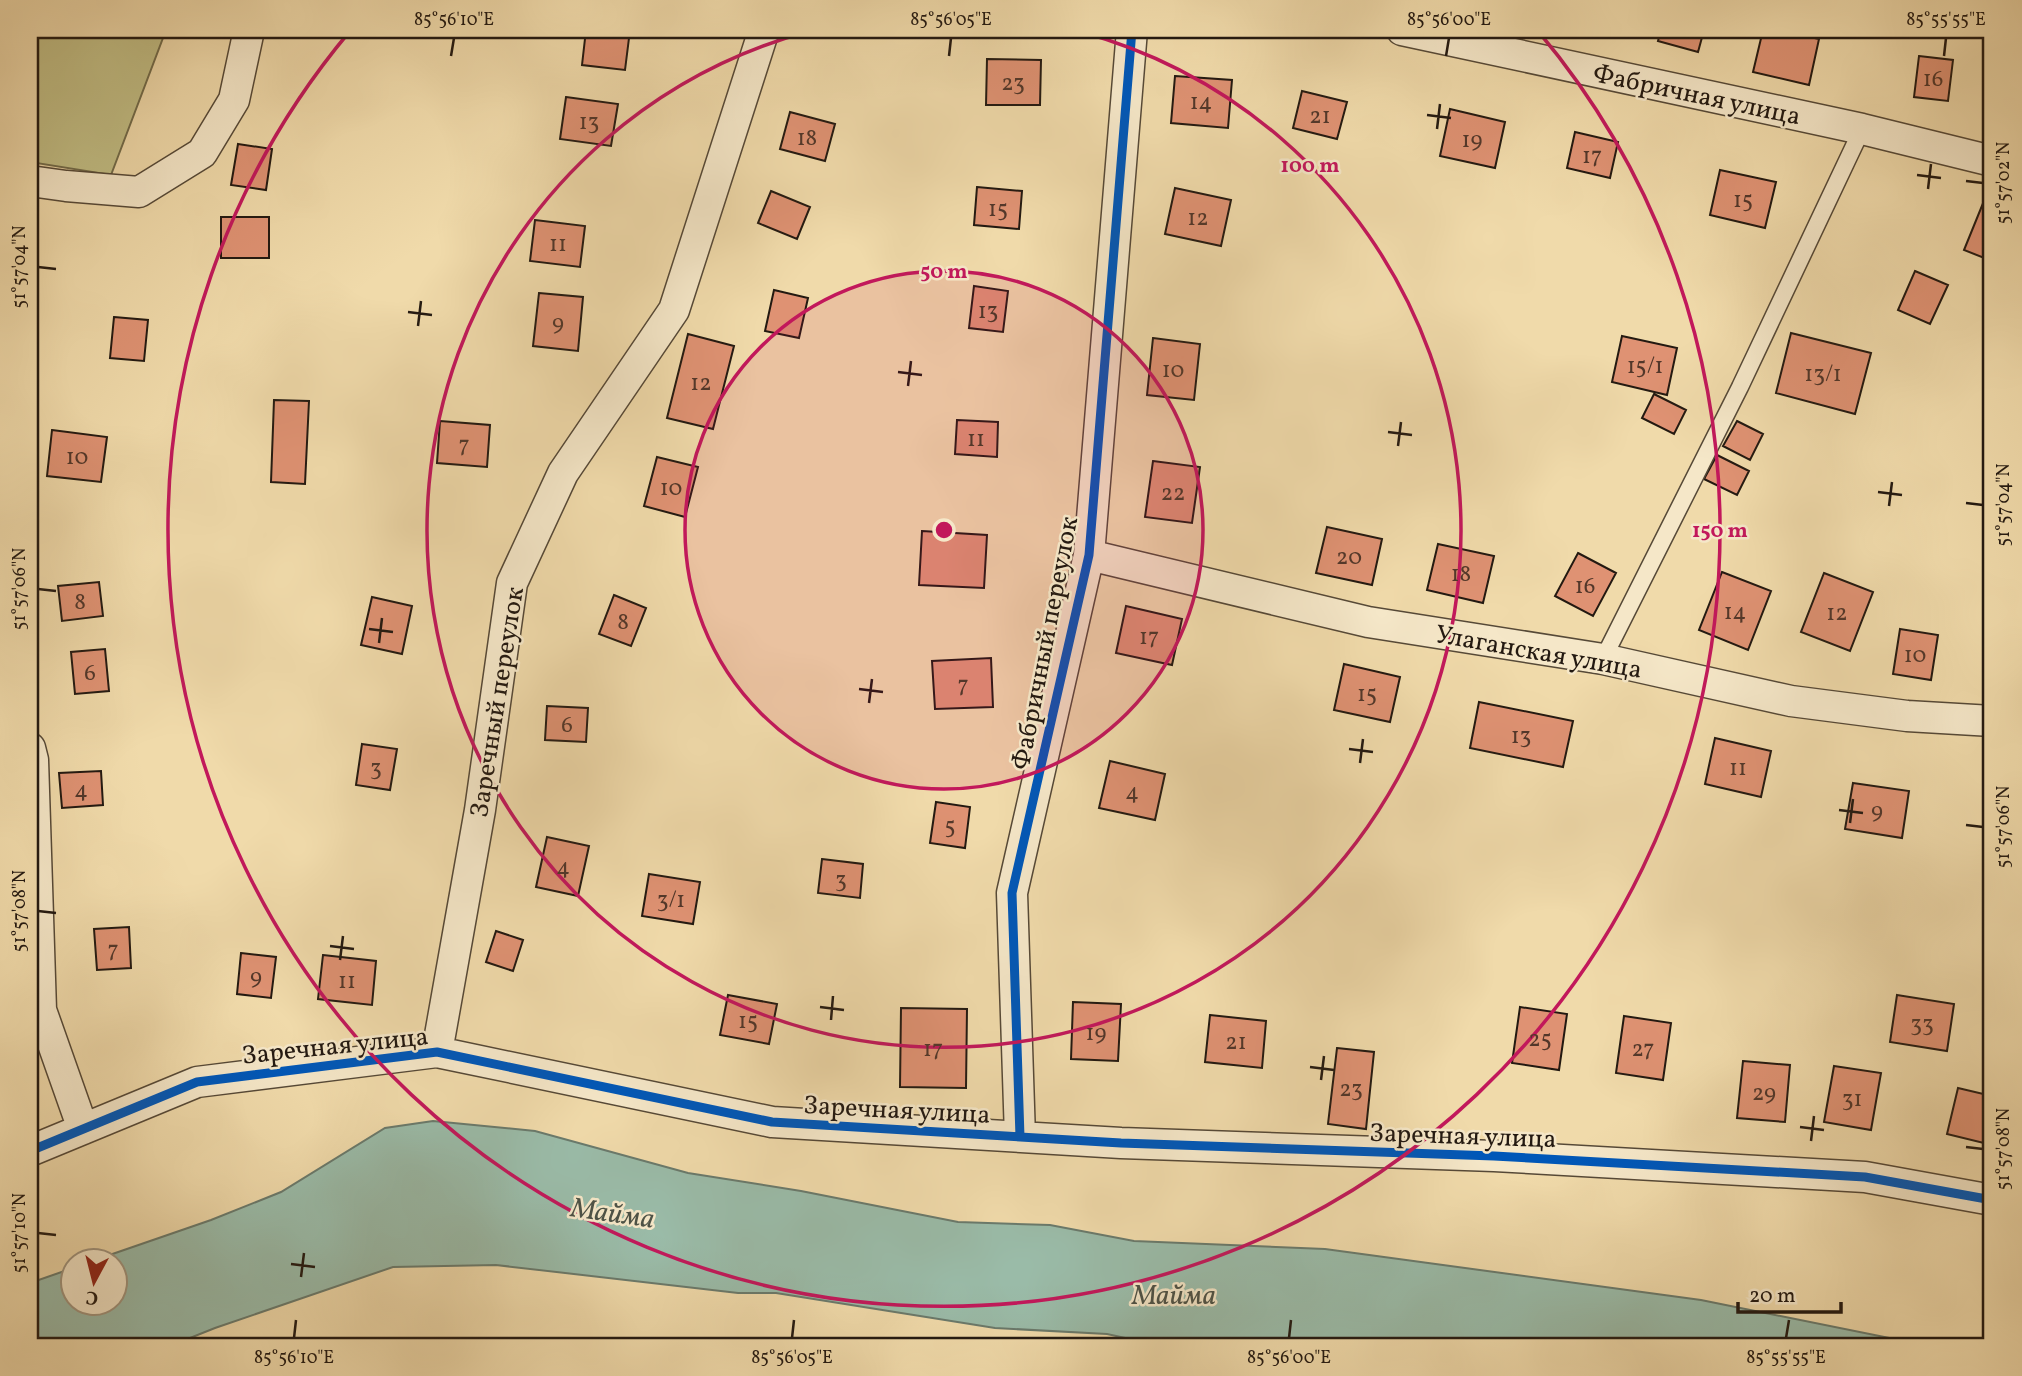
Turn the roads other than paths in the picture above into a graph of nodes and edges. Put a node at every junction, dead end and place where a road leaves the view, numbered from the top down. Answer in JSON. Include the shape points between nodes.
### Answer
{"nodes":[{"id":1,"x":249,"y":30,"type":"edge"},
{"id":2,"x":764,"y":30,"type":"edge"},
{"id":3,"x":1132,"y":30,"type":"edge"},
{"id":4,"x":1403,"y":30,"type":"edge"},
{"id":5,"x":1862,"y":129,"type":"junction"},
{"id":6,"x":1992,"y":161,"type":"edge"},
{"id":7,"x":30,"y":181,"type":"edge"},
{"id":8,"x":1089,"y":555,"type":"junction"},
{"id":9,"x":1604,"y":659,"type":"junction"},
{"id":10,"x":1992,"y":721,"type":"edge"},
{"id":11,"x":30,"y":748,"type":"edge"},
{"id":12,"x":437,"y":1052,"type":"junction"},
{"id":13,"x":83,"y":1129,"type":"junction"},
{"id":14,"x":1020,"y":1137,"type":"junction"},
{"id":15,"x":30,"y":1150,"type":"edge"},
{"id":16,"x":1992,"y":1199,"type":"edge"}],
"edges":[{"from":1,"to":7,"type":"street","via":[[234,100],[202,153],[139,192]]},
{"from":2,"to":12,"type":"street","name":"Заречный переулок","via":[[674,310],[563,473],[512,583],[480,810]]},
{"from":3,"to":8,"type":"street","name":"Фабричный переулок"},
{"from":4,"to":5,"type":"street","name":"Фабричная улица"},
{"from":5,"to":6,"type":"street","name":"Фабричная улица"},
{"from":5,"to":9,"type":"lane"},
{"from":8,"to":9,"type":"street","name":"Улаганская улица","via":[[1368,622]]},
{"from":8,"to":14,"type":"street","name":"Фабричный переулок","via":[[1012,893]]},
{"from":9,"to":10,"type":"street","name":"Улаганская улица","via":[[1791,701]]},
{"from":11,"to":13,"type":"street","via":[[41,1010]]},
{"from":12,"to":13,"type":"street","name":"Заречная улица","via":[[197,1082]]},
{"from":12,"to":14,"type":"street","name":"Заречная улица","via":[[772,1122]]},
{"from":13,"to":15,"type":"street","name":"Заречная улица"},
{"from":14,"to":16,"type":"street","name":"Заречная улица","via":[[1865,1177]]}]}
